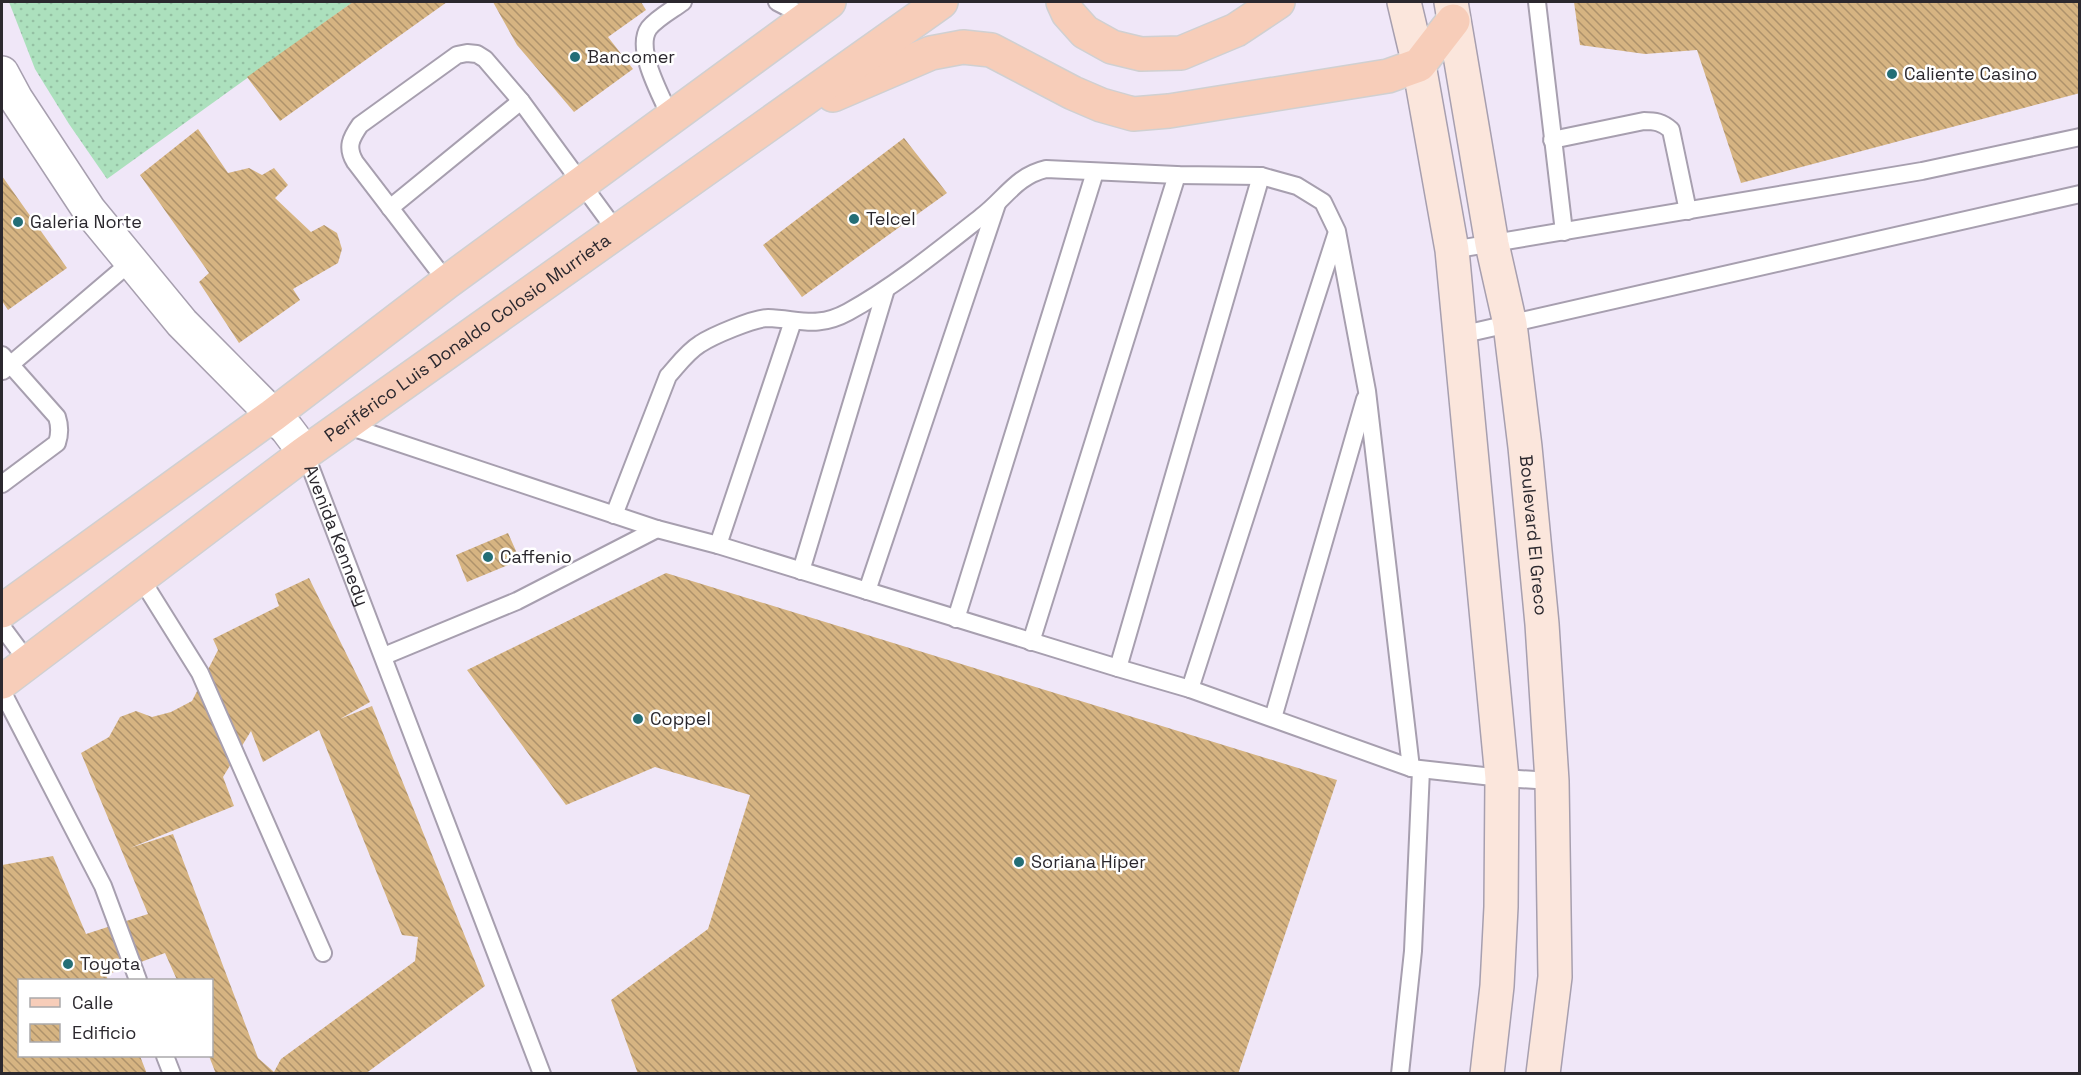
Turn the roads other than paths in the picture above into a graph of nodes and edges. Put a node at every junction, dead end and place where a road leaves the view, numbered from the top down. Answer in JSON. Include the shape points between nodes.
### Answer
{"nodes":[{"id":1,"x":683,"y":2,"type":"edge"},
{"id":2,"x":777,"y":2,"type":"edge"},
{"id":3,"x":941,"y":2,"type":"edge"},
{"id":4,"x":1063,"y":2,"type":"edge"},
{"id":5,"x":1278,"y":2,"type":"edge"},
{"id":6,"x":1404,"y":2,"type":"edge"},
{"id":7,"x":1537,"y":2,"type":"edge"},
{"id":8,"x":818,"y":10,"type":"edge"},
{"id":9,"x":1452,"y":11,"type":"edge"},
{"id":10,"x":1419,"y":65,"type":"junction"},
{"id":11,"x":5,"y":86,"type":"edge"},
{"id":12,"x":521,"y":101,"type":"junction"},
{"id":13,"x":781,"y":116,"type":"junction"},
{"id":14,"x":671,"y":118,"type":"junction"},
{"id":15,"x":2079,"y":137,"type":"edge"},
{"id":16,"x":1552,"y":140,"type":"junction"},
{"id":17,"x":1095,"y":172,"type":"junction"},
{"id":18,"x":1177,"y":175,"type":"junction"},
{"id":19,"x":1261,"y":176,"type":"junction"},
{"id":20,"x":582,"y":183,"type":"junction"},
{"id":21,"x":2079,"y":194,"type":"edge"},
{"id":22,"x":998,"y":203,"type":"junction"},
{"id":23,"x":390,"y":208,"type":"junction"},
{"id":24,"x":1688,"y":211,"type":"junction"},
{"id":25,"x":1337,"y":231,"type":"junction"},
{"id":26,"x":617,"y":232,"type":"junction"},
{"id":27,"x":1564,"y":232,"type":"junction"},
{"id":28,"x":1492,"y":244,"type":"junction"},
{"id":29,"x":1452,"y":250,"type":"junction"},
{"id":30,"x":132,"y":261,"type":"junction"},
{"id":31,"x":447,"y":282,"type":"junction"},
{"id":32,"x":886,"y":289,"type":"junction"},
{"id":33,"x":793,"y":321,"type":"junction"},
{"id":34,"x":1510,"y":324,"type":"junction"},
{"id":35,"x":1460,"y":335,"type":"junction"},
{"id":36,"x":4,"y":364,"type":"edge"},
{"id":37,"x":1367,"y":391,"type":"junction"},
{"id":38,"x":273,"y":415,"type":"junction"},
{"id":39,"x":345,"y":425,"type":"junction"},
{"id":40,"x":305,"y":453,"type":"junction"},
{"id":41,"x":2,"y":484,"type":"edge"},
{"id":42,"x":614,"y":515,"type":"junction"},
{"id":43,"x":657,"y":529,"type":"junction"},
{"id":44,"x":718,"y":545,"type":"junction"},
{"id":45,"x":801,"y":571,"type":"junction"},
{"id":46,"x":140,"y":577,"type":"junction"},
{"id":47,"x":867,"y":591,"type":"junction"},
{"id":48,"x":2,"y":611,"type":"edge"},
{"id":49,"x":956,"y":619,"type":"junction"},
{"id":50,"x":2,"y":627,"type":"edge"},
{"id":51,"x":1031,"y":642,"type":"junction"},
{"id":52,"x":384,"y":656,"type":"junction"},
{"id":53,"x":28,"y":662,"type":"junction"},
{"id":54,"x":1118,"y":668,"type":"junction"},
{"id":55,"x":2,"y":682,"type":"edge"},
{"id":56,"x":1190,"y":689,"type":"junction"},
{"id":57,"x":2,"y":691,"type":"edge"},
{"id":58,"x":1273,"y":718,"type":"junction"},
{"id":59,"x":1416,"y":769,"type":"junction"},
{"id":60,"x":1502,"y":778,"type":"junction"},
{"id":61,"x":1552,"y":781,"type":"junction"},
{"id":62,"x":323,"y":952,"type":"dead end"},
{"id":63,"x":137,"y":979,"type":"edge"},
{"id":64,"x":165,"y":1057,"type":"edge"},
{"id":65,"x":171,"y":1074,"type":"edge"},
{"id":66,"x":542,"y":1074,"type":"edge"},
{"id":67,"x":1400,"y":1074,"type":"edge"},
{"id":68,"x":1487,"y":1074,"type":"edge"},
{"id":69,"x":1543,"y":1074,"type":"edge"}],
"edges":[{"from":1,"to":14,"type":"lane","via":[[650,28],[644,40],[645,57]]},
{"from":2,"to":8,"type":"lane"},
{"from":3,"to":13,"type":"main road","name":"Periférico Luis Donaldo Colosio Murrieta"},
{"from":4,"to":5,"type":"main road","via":[[1085,32],[1112,47],[1141,54],[1180,53],[1236,30]]},
{"from":6,"to":10,"type":"main road"},
{"from":7,"to":16,"type":"lane"},
{"from":8,"to":14,"type":"main road"},
{"from":9,"to":10,"type":"main road"},
{"from":9,"to":28,"type":"main road","name":"Boulevard El Greco"},
{"from":10,"to":13,"type":"main road","via":[[1388,76],[1133,114],[1073,93],[991,50],[963,47],[930,53]]},
{"from":10,"to":29,"type":"main road"},
{"from":11,"to":30,"type":"street","name":"Avenida Kennedy","via":[[89,210]]},
{"from":12,"to":20,"type":"lane"},
{"from":12,"to":23,"type":"lane"},
{"from":12,"to":23,"type":"lane","via":[[485,59],[467,53],[457,55],[360,125],[351,137],[351,156]]},
{"from":13,"to":26,"type":"main road","name":"Periférico Luis Donaldo Colosio Murrieta"},
{"from":14,"to":20,"type":"main road"},
{"from":15,"to":24,"type":"lane","via":[[1922,171]]},
{"from":16,"to":24,"type":"lane","via":[[1644,121],[1664,124],[1671,129]]},
{"from":16,"to":27,"type":"lane"},
{"from":17,"to":18,"type":"lane"},
{"from":17,"to":22,"type":"lane","via":[[1031,172]]},
{"from":17,"to":49,"type":"lane"},
{"from":18,"to":19,"type":"lane"},
{"from":18,"to":51,"type":"lane"},
{"from":19,"to":25,"type":"lane","via":[[1297,186],[1323,202]]},
{"from":19,"to":54,"type":"lane"},
{"from":20,"to":26,"type":"lane"},
{"from":20,"to":31,"type":"main road"},
{"from":21,"to":34,"type":"lane"},
{"from":22,"to":32,"type":"lane"},
{"from":22,"to":47,"type":"lane"},
{"from":23,"to":31,"type":"lane"},
{"from":24,"to":27,"type":"lane"},
{"from":25,"to":37,"type":"lane"},
{"from":25,"to":56,"type":"lane"},
{"from":26,"to":39,"type":"main road","name":"Periférico Luis Donaldo Colosio Murrieta"},
{"from":27,"to":28,"type":"lane"},
{"from":28,"to":29,"type":"lane"},
{"from":28,"to":34,"type":"main road","name":"Boulevard El Greco"},
{"from":29,"to":35,"type":"main road"},
{"from":30,"to":36,"type":"lane"},
{"from":30,"to":38,"type":"street","name":"Avenida Kennedy","via":[[182,323]]},
{"from":31,"to":38,"type":"main road"},
{"from":32,"to":33,"type":"lane","via":[[827,320]]},
{"from":32,"to":45,"type":"lane"},
{"from":33,"to":42,"type":"lane","via":[[758,318],[700,343],[684,357],[668,376]]},
{"from":33,"to":44,"type":"lane"},
{"from":34,"to":35,"type":"lane"},
{"from":34,"to":61,"type":"main road","name":"Boulevard El Greco","via":[[1541,612]]},
{"from":35,"to":60,"type":"main road"},
{"from":36,"to":41,"type":"lane","via":[[57,417],[59,435],[57,443]]},
{"from":37,"to":58,"type":"lane"},
{"from":37,"to":59,"type":"lane"},
{"from":38,"to":40,"type":"street","name":"Avenida Kennedy"},
{"from":38,"to":48,"type":"main road"},
{"from":39,"to":40,"type":"main road","name":"Periférico Luis Donaldo Colosio Murrieta"},
{"from":39,"to":42,"type":"lane"},
{"from":40,"to":46,"type":"main road","name":"Periférico Luis Donaldo Colosio Murrieta"},
{"from":40,"to":52,"type":"lane","name":"Avenida Kennedy"},
{"from":42,"to":43,"type":"lane"},
{"from":43,"to":44,"type":"lane"},
{"from":43,"to":52,"type":"lane","via":[[517,601]]},
{"from":44,"to":45,"type":"lane"},
{"from":45,"to":47,"type":"lane"},
{"from":46,"to":53,"type":"main road","name":"Periférico Luis Donaldo Colosio Murrieta"},
{"from":46,"to":62,"type":"lane","via":[[200,673]]},
{"from":47,"to":49,"type":"lane"},
{"from":49,"to":51,"type":"lane"},
{"from":50,"to":53,"type":"lane"},
{"from":51,"to":54,"type":"lane"},
{"from":52,"to":66,"type":"lane","name":"Avenida Kennedy"},
{"from":53,"to":55,"type":"main road","name":"Periférico Luis Donaldo Colosio Murrieta"},
{"from":54,"to":56,"type":"lane"},
{"from":56,"to":58,"type":"lane"},
{"from":57,"to":63,"type":"lane","via":[[103,886]]},
{"from":58,"to":59,"type":"lane"},
{"from":59,"to":60,"type":"lane"},
{"from":59,"to":67,"type":"lane","via":[[1413,951]]},
{"from":60,"to":61,"type":"lane"},
{"from":60,"to":68,"type":"main road","via":[[1497,986]]},
{"from":61,"to":69,"type":"main road","name":"Boulevard El Greco","via":[[1555,977]]},
{"from":64,"to":65,"type":"lane"}]}
